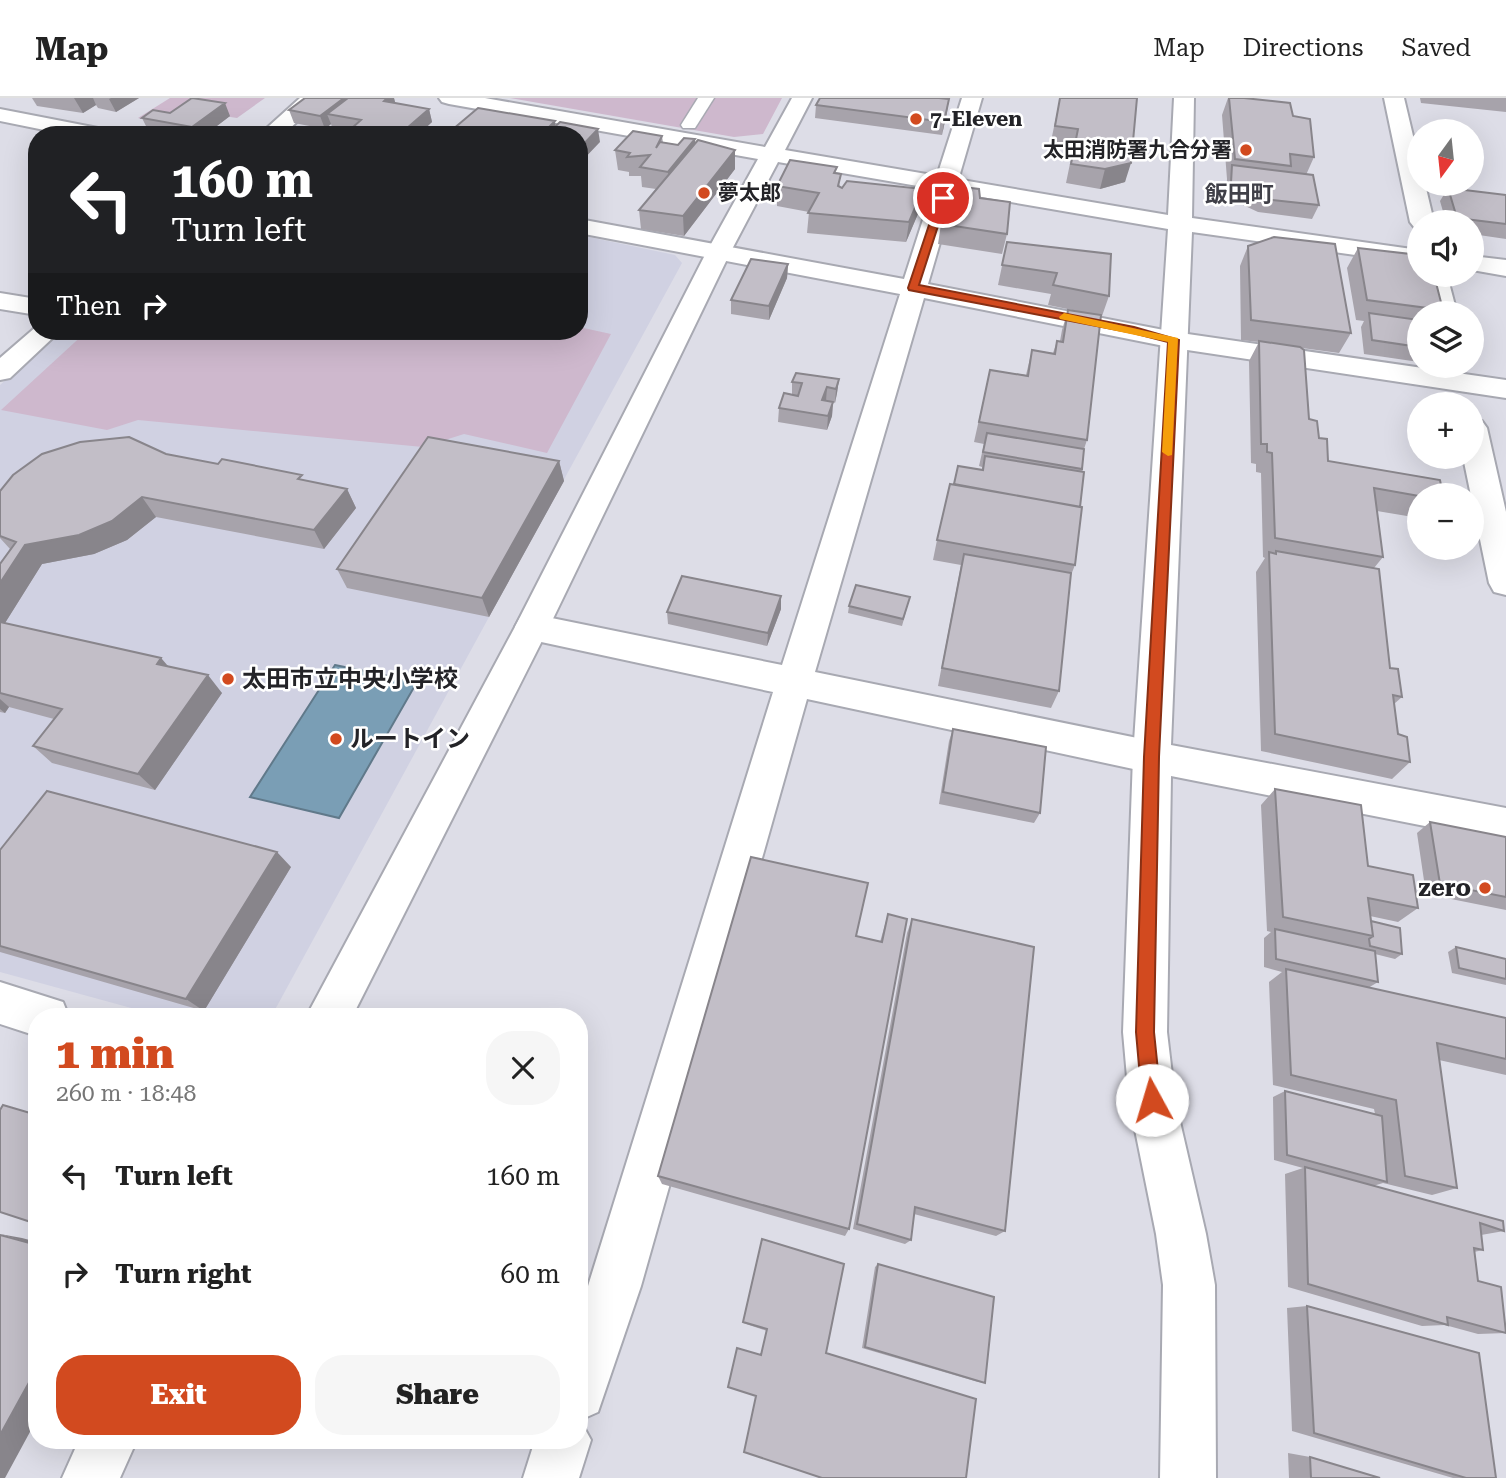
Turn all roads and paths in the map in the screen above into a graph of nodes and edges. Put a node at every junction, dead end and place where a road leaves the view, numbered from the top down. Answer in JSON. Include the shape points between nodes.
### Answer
{"nodes":[{"id":1,"x":312,"y":98,"type":"edge"},
{"id":2,"x":449,"y":98,"type":"edge"},
{"id":3,"x":706,"y":98,"type":"edge"},
{"id":4,"x":802,"y":98,"type":"edge"},
{"id":5,"x":972,"y":98,"type":"edge"},
{"id":6,"x":1184,"y":98,"type":"edge"},
{"id":7,"x":1394,"y":98,"type":"edge"},
{"id":8,"x":0,"y":115,"type":"edge"},
{"id":9,"x":688,"y":125,"type":"dead end"},
{"id":10,"x":57,"y":126,"type":"edge"},
{"id":11,"x":280,"y":126,"type":"edge"},
{"id":12,"x":771,"y":154,"type":"junction"},
{"id":13,"x":947,"y":185,"type":"junction"},
{"id":14,"x":1419,"y":210,"type":"edge"},
{"id":15,"x":1180,"y":225,"type":"junction"},
{"id":16,"x":588,"y":228,"type":"edge"},
{"id":17,"x":718,"y":253,"type":"junction"},
{"id":18,"x":1407,"y":255,"type":"edge"},
{"id":19,"x":1484,"y":265,"type":"edge"},
{"id":20,"x":1506,"y":268,"type":"edge"},
{"id":21,"x":913,"y":288,"type":"junction"},
{"id":22,"x":0,"y":301,"type":"edge"},
{"id":23,"x":28,"y":306,"type":"edge"},
{"id":24,"x":37,"y":340,"type":"edge"},
{"id":25,"x":1174,"y":340,"type":"junction"},
{"id":26,"x":0,"y":372,"type":"edge"},
{"id":27,"x":1462,"y":384,"type":"edge"},
{"id":28,"x":1506,"y":389,"type":"edge"},
{"id":29,"x":1481,"y":469,"type":"edge"},
{"id":30,"x":1506,"y":583,"type":"edge"},
{"id":31,"x":532,"y":627,"type":"junction"},
{"id":32,"x":794,"y":683,"type":"junction"},
{"id":33,"x":1152,"y":757,"type":"junction"},
{"id":34,"x":1506,"y":825,"type":"edge"},
{"id":35,"x":0,"y":1003,"type":"edge"},
{"id":36,"x":333,"y":1008,"type":"edge"},
{"id":37,"x":28,"y":1011,"type":"edge"},
{"id":38,"x":588,"y":1366,"type":"edge"},
{"id":39,"x":104,"y":1449,"type":"edge"},
{"id":40,"x":560,"y":1449,"type":"edge"},
{"id":41,"x":90,"y":1478,"type":"edge"},
{"id":42,"x":551,"y":1478,"type":"edge"},
{"id":43,"x":1188,"y":1478,"type":"edge"}],
"edges":[{"from":1,"to":11,"type":"street"},
{"from":2,"to":12,"type":"street"},
{"from":3,"to":9,"type":"street"},
{"from":4,"to":12,"type":"street"},
{"from":5,"to":13,"type":"street"},
{"from":6,"to":15,"type":"street"},
{"from":7,"to":14,"type":"street"},
{"from":8,"to":10,"type":"street"},
{"from":12,"to":13,"type":"street"},
{"from":12,"to":17,"type":"street"},
{"from":13,"to":15,"type":"street"},
{"from":13,"to":21,"type":"street"},
{"from":15,"to":18,"type":"street"},
{"from":15,"to":25,"type":"street"},
{"from":16,"to":17,"type":"street"},
{"from":17,"to":21,"type":"street"},
{"from":17,"to":31,"type":"street"},
{"from":19,"to":20,"type":"street"},
{"from":21,"to":25,"type":"street"},
{"from":21,"to":32,"type":"street"},
{"from":22,"to":23,"type":"street"},
{"from":24,"to":26,"type":"street"},
{"from":25,"to":27,"type":"street"},
{"from":25,"to":33,"type":"street"},
{"from":27,"to":28,"type":"street"},
{"from":29,"to":30,"type":"street"},
{"from":31,"to":32,"type":"street"},
{"from":31,"to":36,"type":"street"},
{"from":32,"to":33,"type":"street"},
{"from":32,"to":38,"type":"street"},
{"from":33,"to":34,"type":"street"},
{"from":33,"to":43,"type":"street","via":[[1145,1032],[1152,1100],[1189,1285]]},
{"from":35,"to":37,"type":"street"},
{"from":39,"to":41,"type":"street"},
{"from":40,"to":42,"type":"street"}]}
